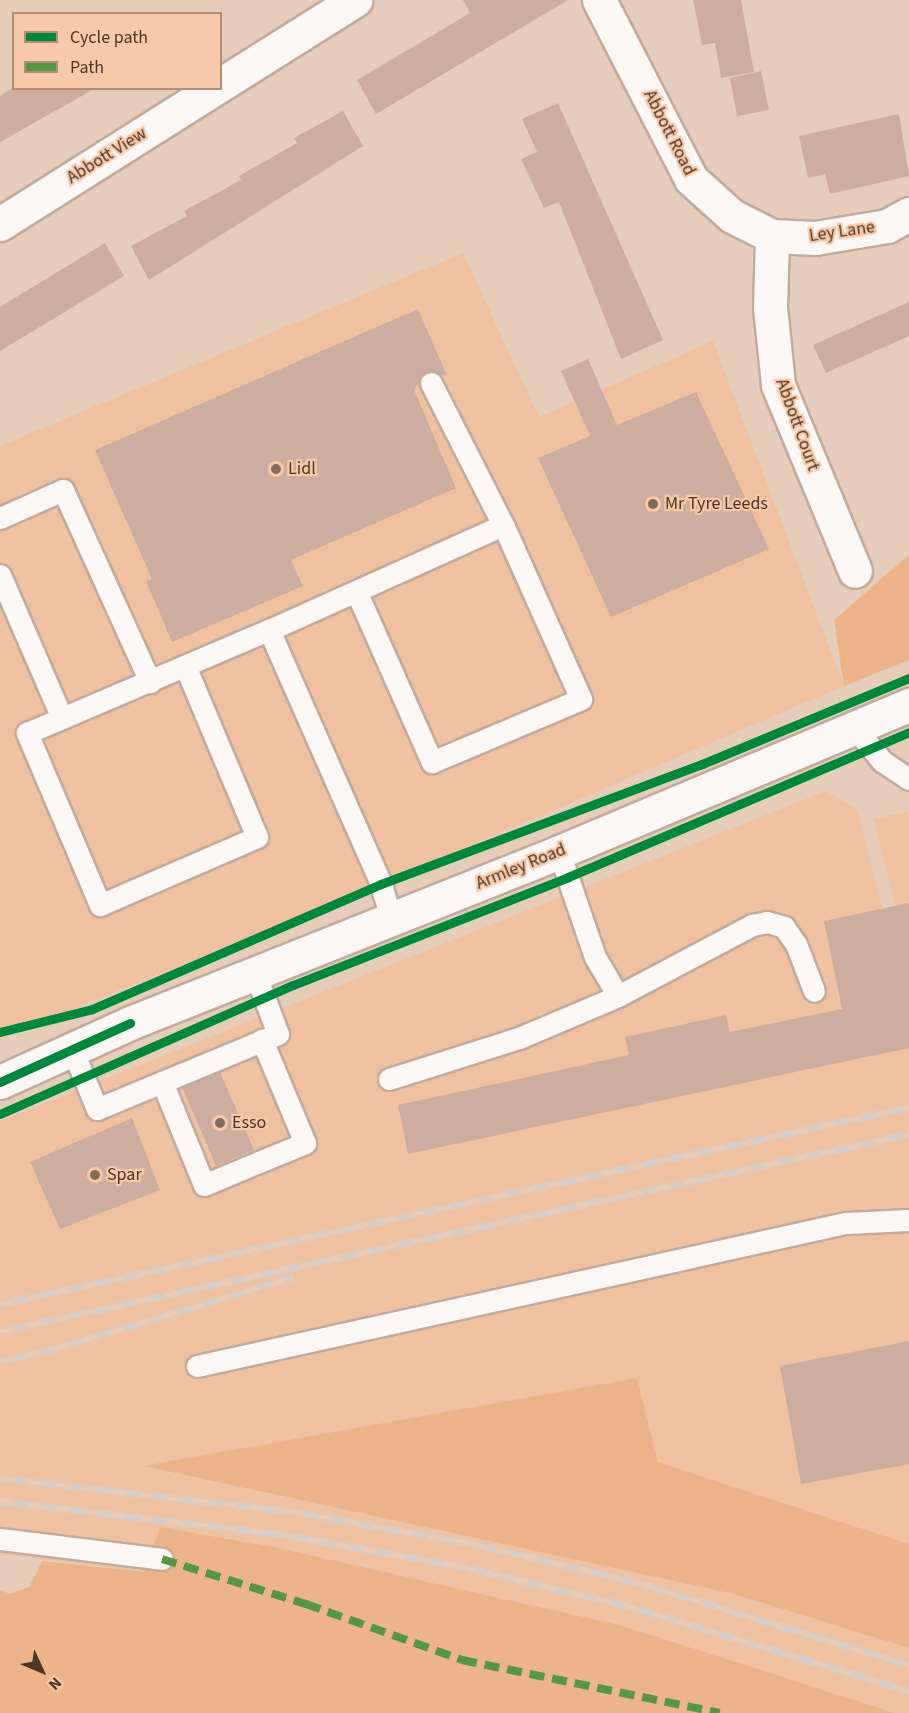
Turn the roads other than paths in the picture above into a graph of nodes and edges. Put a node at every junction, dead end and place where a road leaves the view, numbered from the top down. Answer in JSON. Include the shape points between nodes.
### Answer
{"nodes":[{"id":1,"x":355,"y":0,"type":"edge"},
{"id":2,"x":599,"y":0,"type":"edge"},
{"id":3,"x":222,"y":84,"type":"edge"},
{"id":4,"x":212,"y":90,"type":"edge"},
{"id":5,"x":909,"y":214,"type":"edge"},
{"id":6,"x":0,"y":224,"type":"edge"},
{"id":7,"x":772,"y":236,"type":"junction"},
{"id":8,"x":430,"y":383,"type":"dead end"},
{"id":9,"x":0,"y":518,"type":"edge"},
{"id":10,"x":503,"y":525,"type":"junction"},
{"id":11,"x":855,"y":571,"type":"dead end"},
{"id":12,"x":0,"y":574,"type":"edge"},
{"id":13,"x":357,"y":593,"type":"junction"},
{"id":14,"x":269,"y":630,"type":"junction"},
{"id":15,"x":186,"y":668,"type":"junction"},
{"id":16,"x":150,"y":682,"type":"junction"},
{"id":17,"x":909,"y":705,"type":"edge"},
{"id":18,"x":62,"y":718,"type":"junction"},
{"id":19,"x":855,"y":728,"type":"junction"},
{"id":20,"x":909,"y":779,"type":"edge"},
{"id":21,"x":560,"y":852,"type":"junction"},
{"id":22,"x":391,"y":919,"type":"junction"},
{"id":23,"x":255,"y":973,"type":"junction"},
{"id":24,"x":814,"y":991,"type":"dead end"},
{"id":25,"x":618,"y":996,"type":"junction"},
{"id":26,"x":130,"y":1023,"type":"junction"},
{"id":27,"x":262,"y":1040,"type":"junction"},
{"id":28,"x":72,"y":1049,"type":"junction"},
{"id":29,"x":0,"y":1056,"type":"edge"},
{"id":30,"x":389,"y":1079,"type":"dead end"},
{"id":31,"x":0,"y":1082,"type":"edge"},
{"id":32,"x":162,"y":1082,"type":"junction"},
{"id":33,"x":909,"y":1220,"type":"edge"},
{"id":34,"x":197,"y":1366,"type":"dead end"},
{"id":35,"x":0,"y":1539,"type":"edge"},
{"id":36,"x":162,"y":1559,"type":"dead end"}],
"edges":[{"from":1,"to":3,"type":"street"},
{"from":2,"to":7,"type":"street","name":"Abbott Road","via":[[691,179],[732,216]]},
{"from":4,"to":6,"type":"street","name":"Abbott View"},
{"from":5,"to":7,"type":"street","name":"Ley Lane","via":[[887,226],[815,238]]},
{"from":7,"to":11,"type":"street","name":"Abbott Court","via":[[770,307],[778,385]]},
{"from":8,"to":10,"type":"lane"},
{"from":9,"to":16,"type":"lane","via":[[63,490]]},
{"from":10,"to":13,"type":"lane"},
{"from":10,"to":13,"type":"lane","via":[[581,699],[432,762]]},
{"from":12,"to":18,"type":"lane"},
{"from":13,"to":14,"type":"lane"},
{"from":14,"to":15,"type":"lane"},
{"from":14,"to":22,"type":"lane","via":[[381,884]]},
{"from":15,"to":16,"type":"lane"},
{"from":15,"to":18,"type":"lane","via":[[257,837],[100,905],[27,733]]},
{"from":16,"to":18,"type":"lane"},
{"from":17,"to":19,"type":"street","name":"Armley Road"},
{"from":19,"to":20,"type":"lane","via":[[882,761]]},
{"from":19,"to":21,"type":"street","name":"Armley Road"},
{"from":21,"to":22,"type":"street","name":"Armley Road"},
{"from":21,"to":25,"type":"lane","via":[[595,957]]},
{"from":22,"to":23,"type":"street","name":"Armley Road"},
{"from":23,"to":26,"type":"street","name":"Armley Road"},
{"from":23,"to":27,"type":"lane","via":[[278,1034]]},
{"from":24,"to":25,"type":"lane","via":[[796,944],[784,927],[767,922],[752,925]]},
{"from":25,"to":30,"type":"lane","via":[[519,1038]]},
{"from":26,"to":28,"type":"street"},
{"from":26,"to":29,"type":"street"},
{"from":27,"to":32,"type":"lane"},
{"from":27,"to":32,"type":"lane","via":[[305,1143],[204,1185]]},
{"from":28,"to":31,"type":"street"},
{"from":28,"to":32,"type":"lane","via":[[97,1109]]},
{"from":33,"to":34,"type":"lane","via":[[846,1223]]},
{"from":35,"to":36,"type":"lane"}]}
